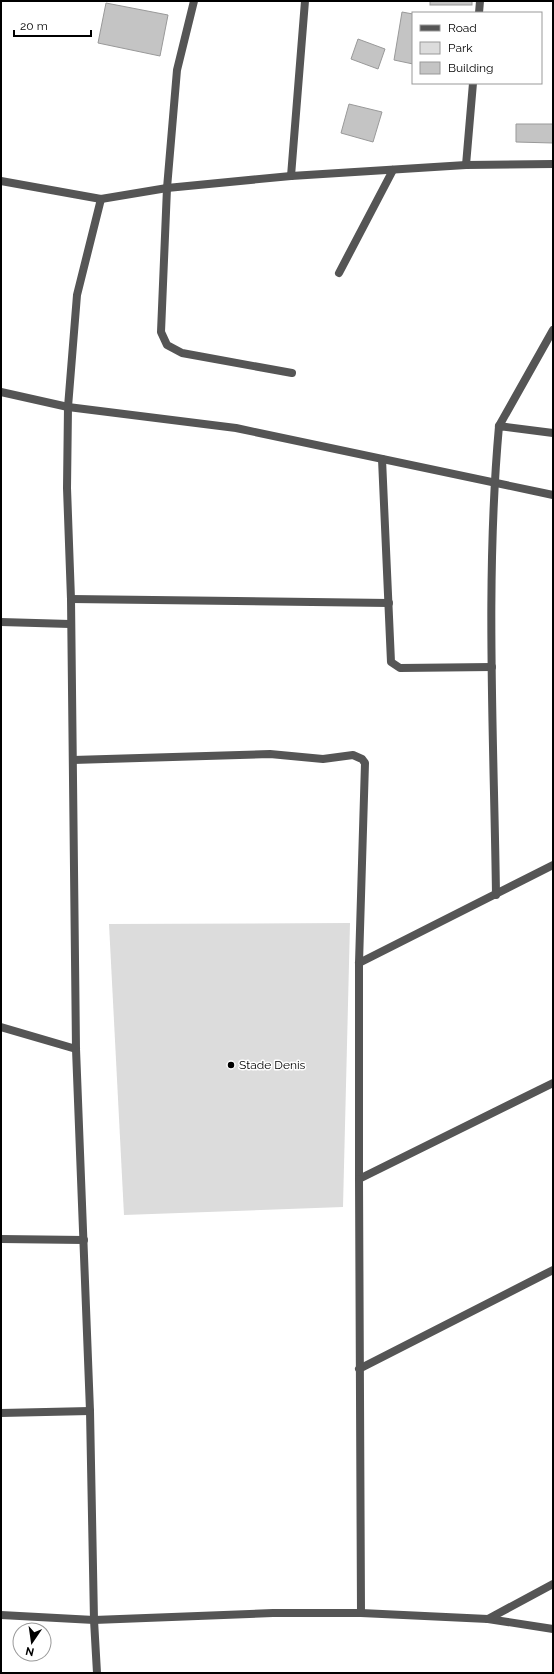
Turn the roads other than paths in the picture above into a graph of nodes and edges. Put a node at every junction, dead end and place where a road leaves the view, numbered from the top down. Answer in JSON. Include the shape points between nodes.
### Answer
{"nodes":[{"id":1,"x":194,"y":1,"type":"edge"},
{"id":2,"x":305,"y":1,"type":"edge"},
{"id":3,"x":480,"y":1,"type":"edge"},
{"id":4,"x":479,"y":12,"type":"edge"},
{"id":5,"x":473,"y":84,"type":"edge"},
{"id":6,"x":553,"y":164,"type":"edge"},
{"id":7,"x":466,"y":165,"type":"junction"},
{"id":8,"x":392,"y":170,"type":"junction"},
{"id":9,"x":291,"y":176,"type":"junction"},
{"id":10,"x":1,"y":181,"type":"edge"},
{"id":11,"x":167,"y":188,"type":"junction"},
{"id":12,"x":101,"y":199,"type":"junction"},
{"id":13,"x":339,"y":273,"type":"dead end"},
{"id":14,"x":553,"y":330,"type":"edge"},
{"id":15,"x":292,"y":373,"type":"dead end"},
{"id":16,"x":1,"y":392,"type":"edge"},
{"id":17,"x":68,"y":407,"type":"junction"},
{"id":18,"x":500,"y":426,"type":"junction"},
{"id":19,"x":553,"y":433,"type":"edge"},
{"id":20,"x":382,"y":459,"type":"junction"},
{"id":21,"x":494,"y":482,"type":"junction"},
{"id":22,"x":553,"y":495,"type":"edge"},
{"id":23,"x":71,"y":599,"type":"junction"},
{"id":24,"x":389,"y":603,"type":"junction"},
{"id":25,"x":1,"y":622,"type":"edge"},
{"id":26,"x":70,"y":624,"type":"junction"},
{"id":27,"x":492,"y":668,"type":"junction"},
{"id":28,"x":73,"y":760,"type":"junction"},
{"id":29,"x":553,"y":865,"type":"edge"},
{"id":30,"x":496,"y":895,"type":"junction"},
{"id":31,"x":359,"y":963,"type":"junction"},
{"id":32,"x":1,"y":1027,"type":"edge"},
{"id":33,"x":76,"y":1049,"type":"junction"},
{"id":34,"x":553,"y":1083,"type":"edge"},
{"id":35,"x":359,"y":1178,"type":"junction"},
{"id":36,"x":1,"y":1239,"type":"edge"},
{"id":37,"x":84,"y":1240,"type":"junction"},
{"id":38,"x":553,"y":1270,"type":"edge"},
{"id":39,"x":359,"y":1369,"type":"junction"},
{"id":40,"x":90,"y":1412,"type":"junction"},
{"id":41,"x":1,"y":1413,"type":"edge"},
{"id":42,"x":553,"y":1584,"type":"edge"},
{"id":43,"x":362,"y":1614,"type":"junction"},
{"id":44,"x":1,"y":1615,"type":"edge"},
{"id":45,"x":488,"y":1619,"type":"junction"},
{"id":46,"x":94,"y":1620,"type":"junction"},
{"id":47,"x":553,"y":1629,"type":"edge"},
{"id":48,"x":97,"y":1673,"type":"edge"}],
"edges":[{"from":1,"to":11,"type":"street","via":[[177,70]]},
{"from":2,"to":9,"type":"street"},
{"from":3,"to":4,"type":"street"},
{"from":5,"to":7,"type":"street"},
{"from":6,"to":7,"type":"street"},
{"from":7,"to":8,"type":"street"},
{"from":8,"to":9,"type":"street"},
{"from":8,"to":13,"type":"street"},
{"from":9,"to":11,"type":"street"},
{"from":10,"to":12,"type":"street"},
{"from":11,"to":12,"type":"street"},
{"from":11,"to":15,"type":"street","via":[[161,332],[167,345],[182,353]]},
{"from":12,"to":17,"type":"street","via":[[77,295]]},
{"from":14,"to":18,"type":"street"},
{"from":16,"to":17,"type":"street"},
{"from":17,"to":20,"type":"street","via":[[236,428]]},
{"from":17,"to":23,"type":"street","via":[[67,488]]},
{"from":18,"to":19,"type":"street"},
{"from":18,"to":21,"type":"street"},
{"from":20,"to":21,"type":"street"},
{"from":20,"to":24,"type":"street"},
{"from":21,"to":22,"type":"street"},
{"from":21,"to":27,"type":"street","via":[[490,628]]},
{"from":23,"to":24,"type":"street"},
{"from":23,"to":26,"type":"street"},
{"from":24,"to":27,"type":"street","via":[[391,662],[395,666]]},
{"from":25,"to":26,"type":"street"},
{"from":26,"to":28,"type":"street"},
{"from":27,"to":30,"type":"street"},
{"from":28,"to":31,"type":"street","via":[[270,754],[323,759],[353,755],[362,759],[365,763]]},
{"from":28,"to":33,"type":"street"},
{"from":29,"to":30,"type":"street"},
{"from":30,"to":31,"type":"street"},
{"from":31,"to":35,"type":"street"},
{"from":32,"to":33,"type":"street"},
{"from":33,"to":37,"type":"street"},
{"from":34,"to":35,"type":"street"},
{"from":35,"to":39,"type":"street"},
{"from":36,"to":37,"type":"street"},
{"from":37,"to":40,"type":"street"},
{"from":38,"to":39,"type":"street"},
{"from":39,"to":43,"type":"street"},
{"from":40,"to":41,"type":"street"},
{"from":40,"to":46,"type":"street"},
{"from":42,"to":45,"type":"street"},
{"from":43,"to":45,"type":"street"},
{"from":43,"to":46,"type":"street","via":[[273,1613]]},
{"from":44,"to":46,"type":"street"},
{"from":45,"to":47,"type":"street"},
{"from":46,"to":48,"type":"street"}]}
